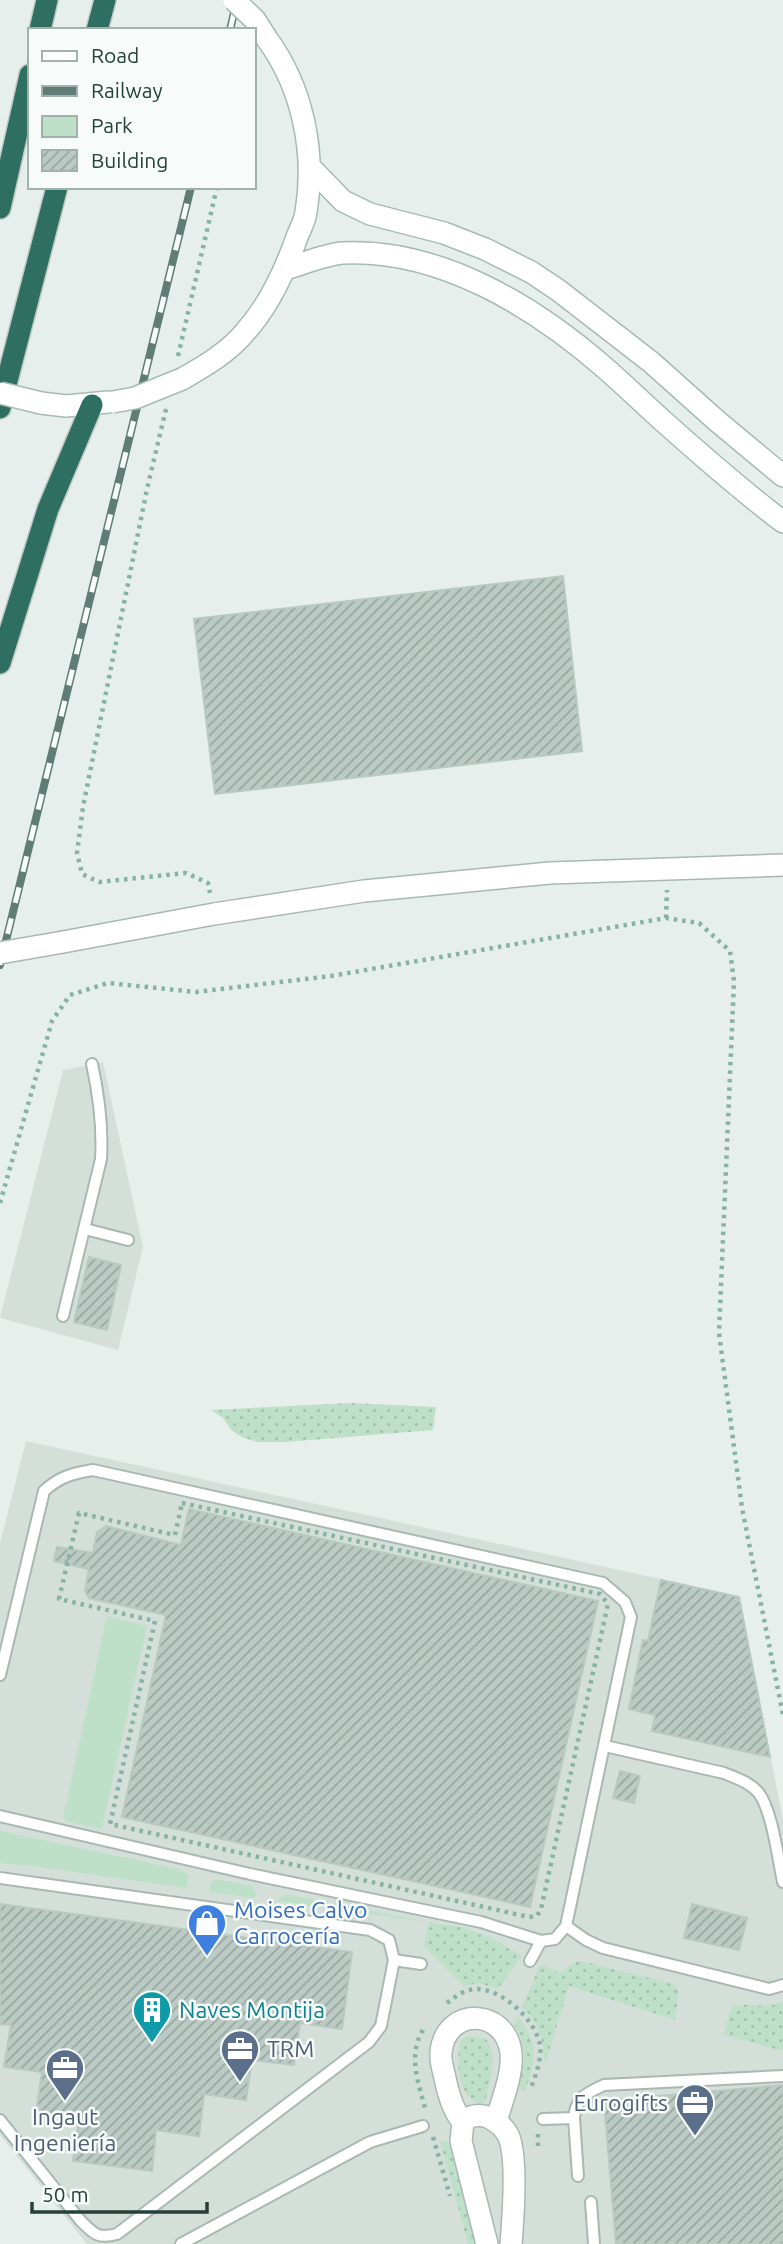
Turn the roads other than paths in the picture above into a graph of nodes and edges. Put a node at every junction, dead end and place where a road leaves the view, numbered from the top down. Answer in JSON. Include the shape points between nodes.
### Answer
{"nodes":[{"id":1,"x":47,"y":0,"type":"edge"},
{"id":2,"x":105,"y":0,"type":"edge"},
{"id":3,"x":234,"y":0,"type":"edge"},
{"id":4,"x":40,"y":28,"type":"edge"},
{"id":5,"x":98,"y":28,"type":"edge"},
{"id":6,"x":28,"y":84,"type":"edge"},
{"id":7,"x":310,"y":167,"type":"junction"},
{"id":8,"x":56,"y":189,"type":"edge"},
{"id":9,"x":0,"y":208,"type":"edge"},
{"id":10,"x":285,"y":269,"type":"junction"},
{"id":11,"x":0,"y":393,"type":"edge"},
{"id":12,"x":92,"y":405,"type":"junction"},
{"id":13,"x":0,"y":408,"type":"edge"},
{"id":14,"x":783,"y":476,"type":"edge"},
{"id":15,"x":783,"y":522,"type":"edge"},
{"id":16,"x":0,"y":663,"type":"edge"},
{"id":17,"x":783,"y":865,"type":"edge"},
{"id":18,"x":0,"y":953,"type":"edge"},
{"id":19,"x":92,"y":1064,"type":"dead end"},
{"id":20,"x":85,"y":1229,"type":"junction"},
{"id":21,"x":128,"y":1240,"type":"dead end"},
{"id":22,"x":63,"y":1316,"type":"dead end"},
{"id":23,"x":0,"y":1675,"type":"edge"},
{"id":24,"x":605,"y":1746,"type":"junction"},
{"id":25,"x":0,"y":1816,"type":"edge"},
{"id":26,"x":0,"y":1878,"type":"edge"},
{"id":27,"x":783,"y":1882,"type":"edge"},
{"id":28,"x":566,"y":1926,"type":"junction"},
{"id":29,"x":541,"y":1941,"type":"junction"},
{"id":30,"x":394,"y":1960,"type":"junction"},
{"id":31,"x":530,"y":1961,"type":"dead end"},
{"id":32,"x":421,"y":1964,"type":"dead end"},
{"id":33,"x":783,"y":1985,"type":"edge"},
{"id":34,"x":783,"y":2076,"type":"edge"},
{"id":35,"x":574,"y":2118,"type":"junction"},
{"id":36,"x":0,"y":2120,"type":"edge"},
{"id":37,"x":496,"y":2121,"type":"junction"},
{"id":38,"x":463,"y":2122,"type":"junction"},
{"id":39,"x":540,"y":2124,"type":"road end"},
{"id":40,"x":426,"y":2125,"type":"road end"},
{"id":41,"x":578,"y":2176,"type":"dead end"},
{"id":42,"x":591,"y":2202,"type":"dead end"},
{"id":43,"x":181,"y":2244,"type":"edge"},
{"id":44,"x":487,"y":2244,"type":"edge"},
{"id":45,"x":511,"y":2244,"type":"edge"},
{"id":46,"x":594,"y":2244,"type":"edge"}],
"edges":[{"from":1,"to":4,"type":"highway"},
{"from":2,"to":5,"type":"highway"},
{"from":3,"to":7,"type":"main road","bridge":true,"via":[[278,53],[295,89],[306,127]]},
{"from":6,"to":9,"type":"highway"},
{"from":7,"to":10,"type":"main road","via":[[306,214]]},
{"from":7,"to":14,"type":"main road","via":[[343,201],[370,214],[485,249],[558,289]]},
{"from":8,"to":13,"type":"highway"},
{"from":10,"to":12,"type":"main road","bridge":true,"via":[[246,332],[214,361],[135,398]]},
{"from":10,"to":15,"type":"main road","via":[[339,253],[386,254],[472,280],[525,309],[603,366]]},
{"from":11,"to":12,"type":"main road","bridge":true,"via":[[41,403]]},
{"from":12,"to":16,"type":"highway","via":[[48,509]]},
{"from":17,"to":18,"type":"main road","bridge":true,"via":[[551,873],[364,891]]},
{"from":19,"to":20,"type":"lane","via":[[99,1097],[101,1159]]},
{"from":20,"to":21,"type":"lane"},
{"from":20,"to":22,"type":"lane"},
{"from":23,"to":24,"type":"lane","via":[[44,1491],[69,1474],[93,1470],[603,1583],[625,1602],[631,1617]]},
{"from":24,"to":27,"type":"lane","via":[[743,1780],[765,1803]]},
{"from":24,"to":28,"type":"lane"},
{"from":25,"to":29,"type":"lane","via":[[481,1922]]},
{"from":26,"to":30,"type":"lane","via":[[370,1930],[389,1940]]},
{"from":28,"to":29,"type":"lane","via":[[555,1939]]},
{"from":28,"to":33,"type":"lane","via":[[603,1948],[769,1989]]},
{"from":29,"to":31,"type":"lane"},
{"from":30,"to":32,"type":"lane"},
{"from":30,"to":36,"type":"lane","via":[[381,2025],[369,2042],[117,2234],[94,2234]]},
{"from":34,"to":35,"type":"lane","via":[[604,2085],[586,2093],[575,2106]]},
{"from":35,"to":39,"type":"lane"},
{"from":35,"to":41,"type":"lane"},
{"from":37,"to":38,"type":"main road","via":[[480,2115]]},
{"from":37,"to":38,"type":"main road","via":[[511,2053],[495,2024],[477,2017],[451,2028],[443,2038],[440,2055],[446,2086]]},
{"from":37,"to":45,"type":"main road","via":[[511,2144]]},
{"from":38,"to":44,"type":"main road","via":[[461,2141]]},
{"from":40,"to":43,"type":"lane","via":[[370,2141]]},
{"from":42,"to":46,"type":"lane"}]}
